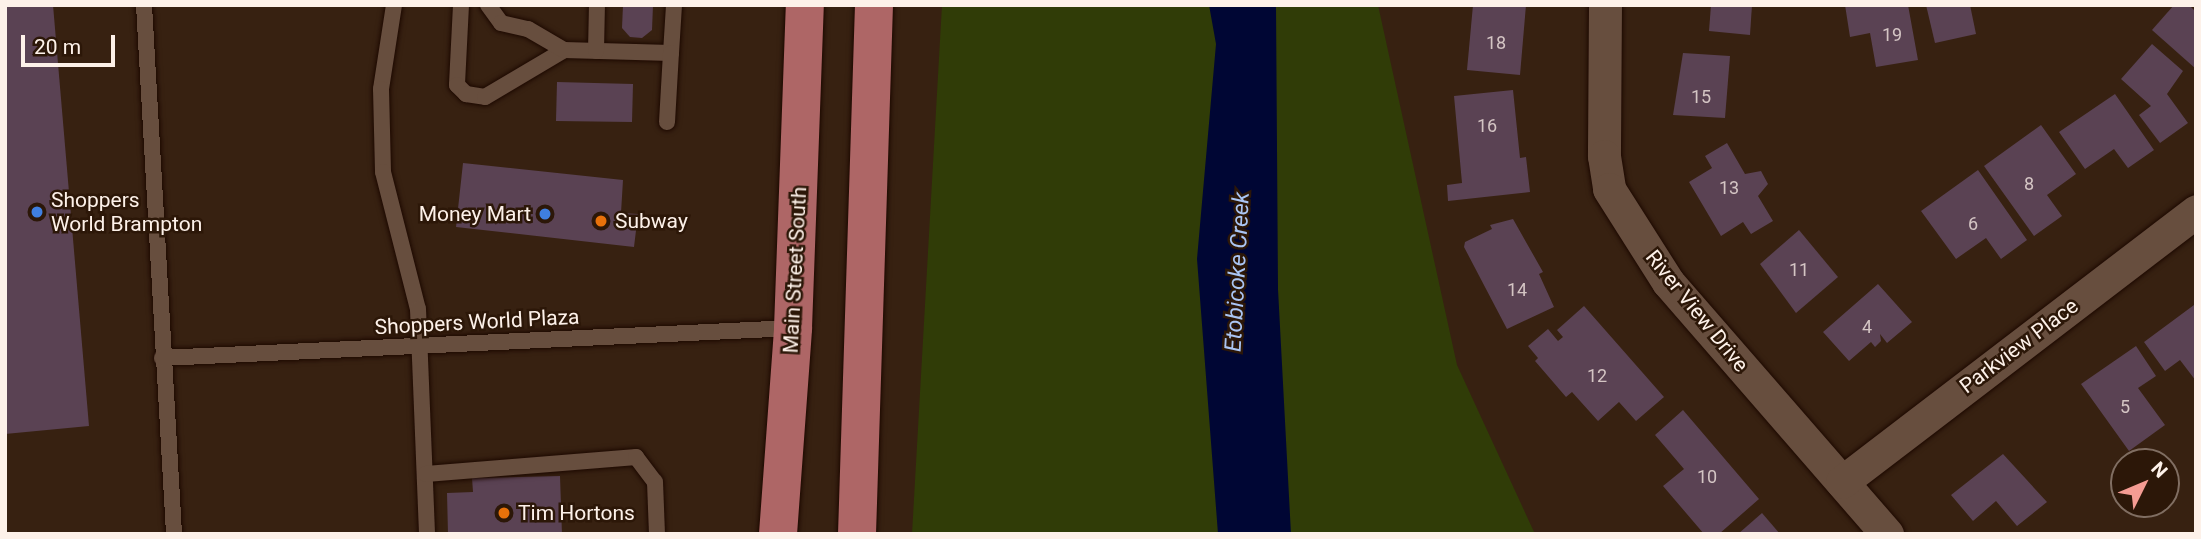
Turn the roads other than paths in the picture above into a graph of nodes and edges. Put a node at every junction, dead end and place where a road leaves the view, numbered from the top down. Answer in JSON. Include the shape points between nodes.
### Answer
{"nodes":[{"id":1,"x":144,"y":5,"type":"edge"},
{"id":2,"x":394,"y":5,"type":"edge"},
{"id":3,"x":461,"y":5,"type":"edge"},
{"id":4,"x":488,"y":5,"type":"edge"},
{"id":5,"x":597,"y":5,"type":"edge"},
{"id":6,"x":674,"y":5,"type":"edge"},
{"id":7,"x":806,"y":5,"type":"edge"},
{"id":8,"x":874,"y":5,"type":"edge"},
{"id":9,"x":1605,"y":5,"type":"edge"},
{"id":10,"x":564,"y":50,"type":"junction"},
{"id":11,"x":596,"y":51,"type":"junction"},
{"id":12,"x":671,"y":53,"type":"junction"},
{"id":13,"x":667,"y":122,"type":"dead end"},
{"id":14,"x":2196,"y":211,"type":"edge"},
{"id":15,"x":793,"y":328,"type":"junction"},
{"id":16,"x":421,"y":346,"type":"junction"},
{"id":17,"x":162,"y":358,"type":"junction"},
{"id":18,"x":426,"y":474,"type":"junction"},
{"id":19,"x":1842,"y":482,"type":"junction"},
{"id":20,"x":174,"y":534,"type":"edge"},
{"id":21,"x":427,"y":534,"type":"edge"},
{"id":22,"x":657,"y":534,"type":"edge"},
{"id":23,"x":778,"y":534,"type":"edge"},
{"id":24,"x":857,"y":534,"type":"edge"},
{"id":25,"x":1886,"y":534,"type":"edge"}],
"edges":[{"from":1,"to":17,"type":"lane"},
{"from":2,"to":16,"type":"lane","via":[[381,89],[383,172],[418,309]]},
{"from":3,"to":10,"type":"lane","via":[[457,85],[466,94],[485,97]]},
{"from":4,"to":10,"type":"lane","via":[[501,23],[528,29]]},
{"from":5,"to":11,"type":"lane"},
{"from":6,"to":12,"type":"lane"},
{"from":7,"to":15,"type":"main road","name":"Main Street South"},
{"from":8,"to":24,"type":"main road"},
{"from":9,"to":19,"type":"street","name":"River View Drive","via":[[1604,156],[1609,190],[1668,282]]},
{"from":10,"to":11,"type":"lane"},
{"from":11,"to":12,"type":"lane"},
{"from":12,"to":13,"type":"lane"},
{"from":14,"to":19,"type":"street","name":"Parkview Place"},
{"from":15,"to":16,"type":"lane","name":"Shoppers World Plaza"},
{"from":15,"to":23,"type":"main road","name":"Main Street South"},
{"from":16,"to":17,"type":"lane","name":"Shoppers World Plaza"},
{"from":16,"to":18,"type":"lane"},
{"from":17,"to":20,"type":"lane"},
{"from":18,"to":21,"type":"lane"},
{"from":18,"to":22,"type":"lane","via":[[636,457],[655,482]]},
{"from":19,"to":25,"type":"street","name":"River View Drive"}]}
